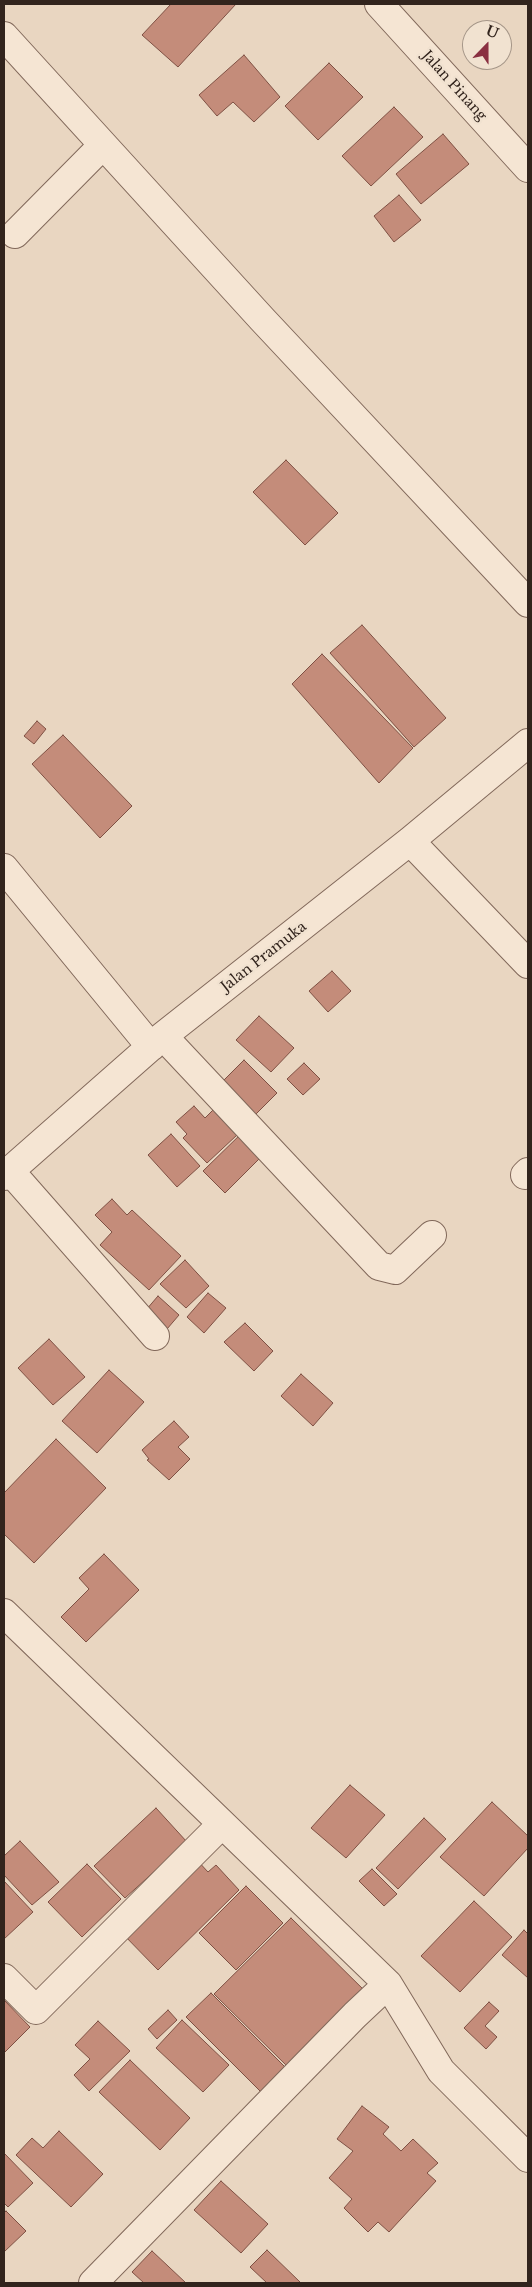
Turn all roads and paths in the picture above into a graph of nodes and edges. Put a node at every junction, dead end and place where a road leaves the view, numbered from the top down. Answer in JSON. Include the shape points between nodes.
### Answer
{"nodes":[{"id":1,"x":379,"y":4,"type":"edge"},
{"id":2,"x":4,"y":36,"type":"edge"},
{"id":3,"x":103,"y":145,"type":"junction"},
{"id":4,"x":528,"y":168,"type":"edge"},
{"id":5,"x":16,"y":234,"type":"dead end"},
{"id":6,"x":528,"y":603,"type":"edge"},
{"id":7,"x":528,"y":743,"type":"edge"},
{"id":8,"x":410,"y":841,"type":"junction"},
{"id":9,"x":4,"y":868,"type":"edge"},
{"id":10,"x":528,"y":964,"type":"edge"},
{"id":11,"x":157,"y":1042,"type":"junction"},
{"id":12,"x":7,"y":1174,"type":"edge"},
{"id":13,"x":432,"y":1235,"type":"dead end"},
{"id":14,"x":155,"y":1336,"type":"dead end"},
{"id":15,"x":4,"y":1613,"type":"edge"},
{"id":16,"x":222,"y":1824,"type":"junction"},
{"id":17,"x":4,"y":1978,"type":"edge"},
{"id":18,"x":388,"y":1984,"type":"junction"},
{"id":19,"x":528,"y":2158,"type":"edge"},
{"id":20,"x":93,"y":2283,"type":"edge"}],
"edges":[{"from":1,"to":4,"type":"street","name":"Jalan Pinang"},
{"from":2,"to":3,"type":"street"},
{"from":3,"to":5,"type":"street"},
{"from":3,"to":6,"type":"street"},
{"from":7,"to":8,"type":"street","name":"Jalan Pramuka"},
{"from":8,"to":10,"type":"street"},
{"from":8,"to":11,"type":"street","name":"Jalan Pramuka"},
{"from":9,"to":11,"type":"street"},
{"from":11,"to":12,"type":"street","name":"Jalan Pramuka"},
{"from":11,"to":13,"type":"street","via":[[379,1266],[395,1270]]},
{"from":12,"to":14,"type":"street"},
{"from":15,"to":16,"type":"street"},
{"from":16,"to":17,"type":"street","via":[[36,2010]]},
{"from":16,"to":18,"type":"street"},
{"from":18,"to":19,"type":"street","via":[[441,2071]]},
{"from":18,"to":20,"type":"street"}]}
